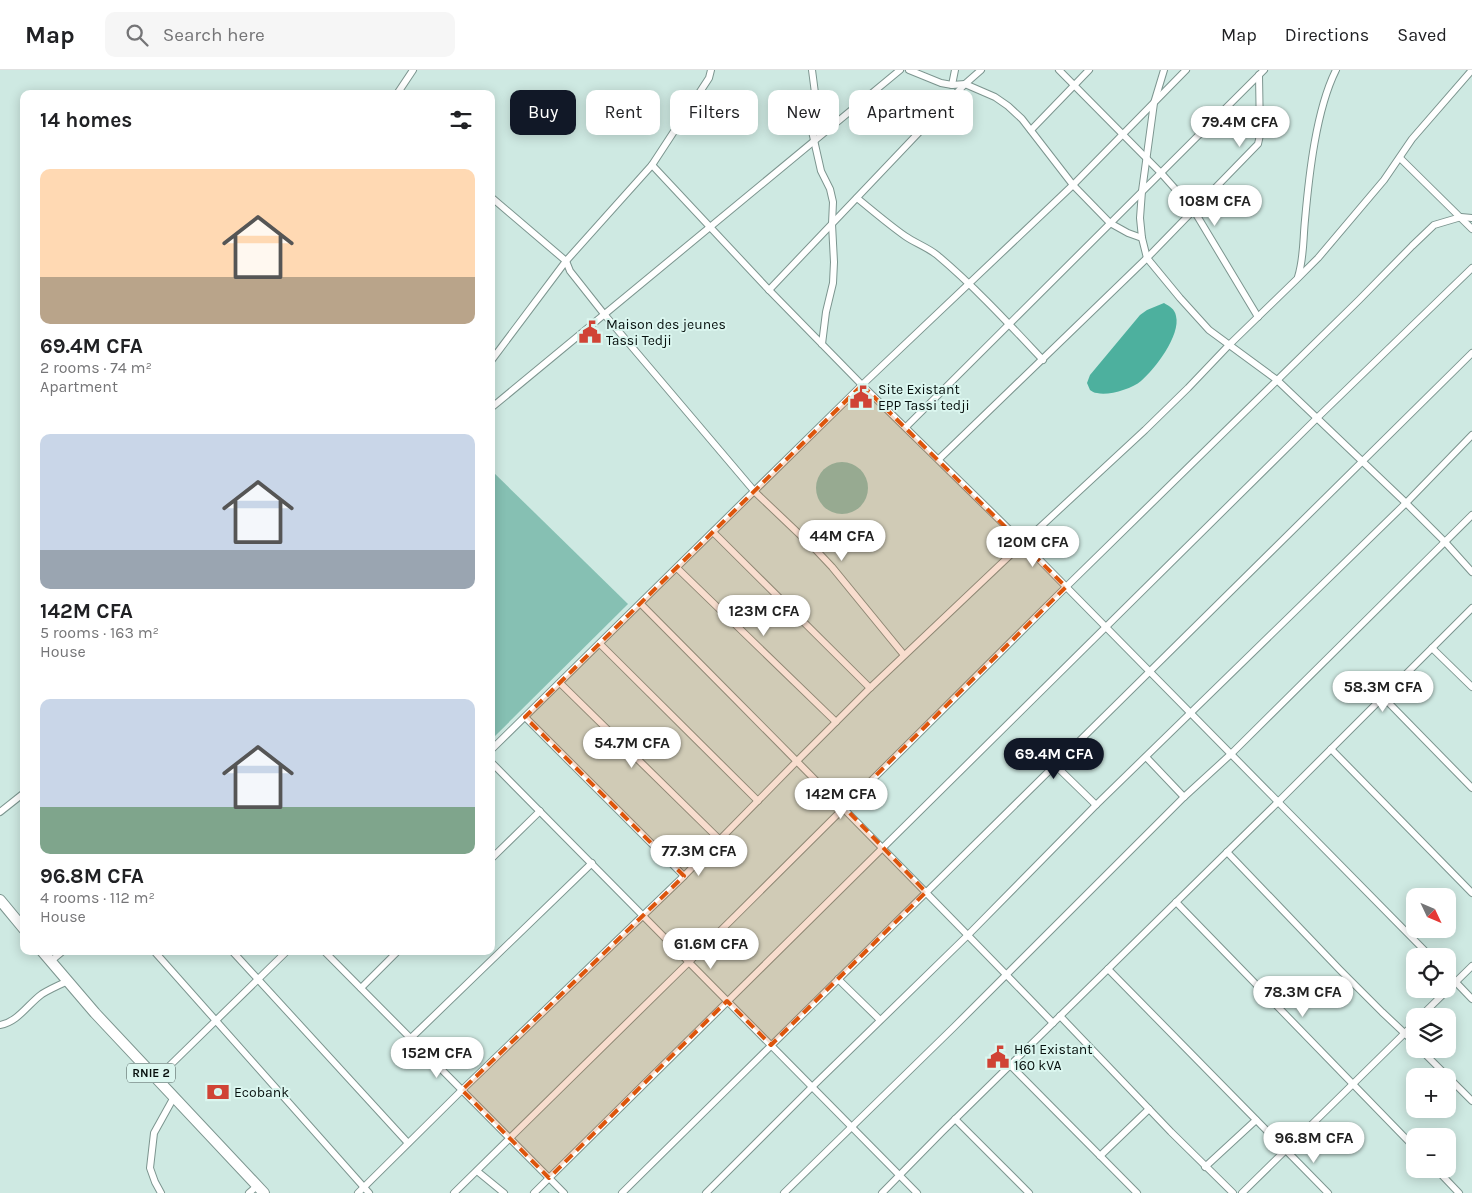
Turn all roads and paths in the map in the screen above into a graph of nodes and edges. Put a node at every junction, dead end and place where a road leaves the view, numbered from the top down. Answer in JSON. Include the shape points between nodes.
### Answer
{"nodes":[{"id":1,"x":413,"y":70,"type":"edge"},
{"id":2,"x":711,"y":70,"type":"edge"},
{"id":3,"x":812,"y":70,"type":"edge"},
{"id":4,"x":900,"y":70,"type":"edge"},
{"id":5,"x":909,"y":70,"type":"edge"},
{"id":6,"x":955,"y":70,"type":"edge"},
{"id":7,"x":981,"y":70,"type":"edge"},
{"id":8,"x":1059,"y":70,"type":"edge"},
{"id":9,"x":1089,"y":70,"type":"edge"},
{"id":10,"x":1164,"y":70,"type":"edge"},
{"id":11,"x":1186,"y":70,"type":"edge"},
{"id":12,"x":1336,"y":70,"type":"edge"},
{"id":13,"x":1472,"y":70,"type":"edge"},
{"id":14,"x":1261,"y":72,"type":"edge"},
{"id":15,"x":965,"y":84,"type":"junction"},
{"id":16,"x":952,"y":85,"type":"junction"},
{"id":17,"x":1074,"y":86,"type":"junction"},
{"id":18,"x":400,"y":90,"type":"edge"},
{"id":19,"x":1154,"y":103,"type":"junction"},
{"id":20,"x":1031,"y":130,"type":"junction"},
{"id":21,"x":1124,"y":134,"type":"junction"},
{"id":22,"x":814,"y":141,"type":"junction"},
{"id":23,"x":1146,"y":158,"type":"junction"},
{"id":24,"x":1400,"y":158,"type":"junction"},
{"id":25,"x":652,"y":165,"type":"junction"},
{"id":26,"x":1161,"y":173,"type":"junction"},
{"id":27,"x":1073,"y":185,"type":"junction"},
{"id":28,"x":1142,"y":191,"type":"junction"},
{"id":29,"x":857,"y":198,"type":"junction"},
{"id":30,"x":495,"y":200,"type":"edge"},
{"id":31,"x":1193,"y":210,"type":"junction"},
{"id":32,"x":1461,"y":217,"type":"junction"},
{"id":33,"x":1472,"y":218,"type":"edge"},
{"id":34,"x":1110,"y":223,"type":"junction"},
{"id":35,"x":832,"y":224,"type":"junction"},
{"id":36,"x":711,"y":228,"type":"junction"},
{"id":37,"x":1472,"y":229,"type":"edge"},
{"id":38,"x":1142,"y":238,"type":"junction"},
{"id":39,"x":1146,"y":258,"type":"junction"},
{"id":40,"x":566,"y":261,"type":"junction"},
{"id":41,"x":1472,"y":268,"type":"edge"},
{"id":42,"x":1297,"y":279,"type":"junction"},
{"id":43,"x":969,"y":284,"type":"junction"},
{"id":44,"x":770,"y":290,"type":"junction"},
{"id":45,"x":604,"y":314,"type":"junction"},
{"id":46,"x":1258,"y":317,"type":"junction"},
{"id":47,"x":1008,"y":324,"type":"junction"},
{"id":48,"x":822,"y":344,"type":"junction"},
{"id":49,"x":1228,"y":345,"type":"junction"},
{"id":50,"x":1472,"y":353,"type":"edge"},
{"id":51,"x":495,"y":356,"type":"edge"},
{"id":52,"x":1043,"y":360,"type":"junction"},
{"id":53,"x":1277,"y":380,"type":"junction"},
{"id":54,"x":862,"y":385,"type":"junction"},
{"id":55,"x":495,"y":405,"type":"edge"},
{"id":56,"x":1317,"y":418,"type":"junction"},
{"id":57,"x":906,"y":427,"type":"junction"},
{"id":58,"x":1472,"y":435,"type":"edge"},
{"id":59,"x":939,"y":460,"type":"junction"},
{"id":60,"x":1363,"y":460,"type":"junction"},
{"id":61,"x":755,"y":492,"type":"junction"},
{"id":62,"x":1406,"y":503,"type":"junction"},
{"id":63,"x":1472,"y":515,"type":"edge"},
{"id":64,"x":714,"y":533,"type":"junction"},
{"id":65,"x":1444,"y":542,"type":"junction"},
{"id":66,"x":1022,"y":543,"type":"junction"},
{"id":67,"x":677,"y":568,"type":"junction"},
{"id":68,"x":1472,"y":572,"type":"edge"},
{"id":69,"x":1066,"y":587,"type":"junction"},
{"id":70,"x":641,"y":604,"type":"junction"},
{"id":71,"x":1472,"y":608,"type":"edge"},
{"id":72,"x":1106,"y":627,"type":"junction"},
{"id":73,"x":600,"y":644,"type":"junction"},
{"id":74,"x":1432,"y":648,"type":"junction"},
{"id":75,"x":904,"y":655,"type":"junction"},
{"id":76,"x":1149,"y":672,"type":"junction"},
{"id":77,"x":560,"y":683,"type":"junction"},
{"id":78,"x":1472,"y":687,"type":"edge"},
{"id":79,"x":870,"y":688,"type":"junction"},
{"id":80,"x":1383,"y":697,"type":"junction"},
{"id":81,"x":1190,"y":713,"type":"junction"},
{"id":82,"x":525,"y":717,"type":"junction"},
{"id":83,"x":836,"y":722,"type":"junction"},
{"id":84,"x":495,"y":746,"type":"edge"},
{"id":85,"x":1331,"y":749,"type":"junction"},
{"id":86,"x":1231,"y":754,"type":"junction"},
{"id":87,"x":1146,"y":757,"type":"junction"},
{"id":88,"x":797,"y":761,"type":"junction"},
{"id":89,"x":1055,"y":765,"type":"junction"},
{"id":90,"x":495,"y":766,"type":"edge"},
{"id":91,"x":1472,"y":788,"type":"edge"},
{"id":92,"x":1184,"y":797,"type":"junction"},
{"id":93,"x":20,"y":798,"type":"edge"},
{"id":94,"x":758,"y":801,"type":"junction"},
{"id":95,"x":1278,"y":802,"type":"junction"},
{"id":96,"x":1096,"y":805,"type":"junction"},
{"id":97,"x":844,"y":807,"type":"junction"},
{"id":98,"x":540,"y":811,"type":"junction"},
{"id":99,"x":0,"y":812,"type":"edge"},
{"id":100,"x":720,"y":840,"type":"junction"},
{"id":101,"x":882,"y":849,"type":"junction"},
{"id":102,"x":1228,"y":852,"type":"junction"},
{"id":103,"x":495,"y":855,"type":"edge"},
{"id":104,"x":592,"y":863,"type":"junction"},
{"id":105,"x":684,"y":876,"type":"junction"},
{"id":106,"x":926,"y":892,"type":"junction"},
{"id":107,"x":1472,"y":893,"type":"edge"},
{"id":108,"x":0,"y":900,"type":"edge"},
{"id":109,"x":1176,"y":902,"type":"junction"},
{"id":110,"x":644,"y":916,"type":"junction"},
{"id":111,"x":20,"y":924,"type":"edge"},
{"id":112,"x":968,"y":935,"type":"junction"},
{"id":113,"x":1422,"y":948,"type":"edge"},
{"id":114,"x":45,"y":955,"type":"edge"},
{"id":115,"x":59,"y":955,"type":"edge"},
{"id":116,"x":157,"y":955,"type":"edge"},
{"id":117,"x":236,"y":955,"type":"edge"},
{"id":118,"x":283,"y":955,"type":"edge"},
{"id":119,"x":328,"y":955,"type":"edge"},
{"id":120,"x":394,"y":955,"type":"edge"},
{"id":121,"x":51,"y":962,"type":"junction"},
{"id":122,"x":689,"y":962,"type":"junction"},
{"id":123,"x":1472,"y":966,"type":"edge"},
{"id":124,"x":1108,"y":969,"type":"junction"},
{"id":125,"x":1006,"y":974,"type":"junction"},
{"id":126,"x":258,"y":979,"type":"junction"},
{"id":127,"x":838,"y":979,"type":"junction"},
{"id":128,"x":68,"y":981,"type":"junction"},
{"id":129,"x":1456,"y":982,"type":"joint"},
{"id":130,"x":361,"y":988,"type":"junction"},
{"id":131,"x":1440,"y":998,"type":"edge"},
{"id":132,"x":1472,"y":999,"type":"edge"},
{"id":133,"x":726,"y":1001,"type":"junction"},
{"id":134,"x":1429,"y":1008,"type":"edge"},
{"id":135,"x":1060,"y":1016,"type":"junction"},
{"id":136,"x":880,"y":1020,"type":"junction"},
{"id":137,"x":215,"y":1021,"type":"junction"},
{"id":138,"x":1054,"y":1023,"type":"junction"},
{"id":139,"x":0,"y":1025,"type":"edge"},
{"id":140,"x":1404,"y":1033,"type":"joint"},
{"id":141,"x":411,"y":1038,"type":"junction"},
{"id":142,"x":771,"y":1045,"type":"junction"},
{"id":143,"x":1429,"y":1058,"type":"edge"},
{"id":144,"x":1010,"y":1065,"type":"junction"},
{"id":145,"x":156,"y":1079,"type":"junction"},
{"id":146,"x":1352,"y":1084,"type":"junction"},
{"id":147,"x":812,"y":1087,"type":"junction"},
{"id":148,"x":462,"y":1090,"type":"junction"},
{"id":149,"x":174,"y":1097,"type":"junction"},
{"id":150,"x":1472,"y":1100,"type":"edge"},
{"id":151,"x":1149,"y":1109,"type":"junction"},
{"id":152,"x":955,"y":1119,"type":"junction"},
{"id":153,"x":1256,"y":1120,"type":"junction"},
{"id":154,"x":852,"y":1127,"type":"junction"},
{"id":155,"x":510,"y":1138,"type":"junction"},
{"id":156,"x":1406,"y":1139,"type":"edge"},
{"id":157,"x":408,"y":1144,"type":"junction"},
{"id":158,"x":1286,"y":1150,"type":"junction"},
{"id":159,"x":1100,"y":1156,"type":"junction"},
{"id":160,"x":1206,"y":1167,"type":"junction"},
{"id":161,"x":477,"y":1171,"type":"junction"},
{"id":162,"x":900,"y":1176,"type":"junction"},
{"id":163,"x":549,"y":1178,"type":"junction"},
{"id":164,"x":1445,"y":1178,"type":"edge"},
{"id":165,"x":365,"y":1187,"type":"junction"},
{"id":166,"x":257,"y":1191,"type":"edge"},
{"id":167,"x":162,"y":1193,"type":"edge"},
{"id":168,"x":358,"y":1193,"type":"edge"},
{"id":169,"x":369,"y":1193,"type":"edge"},
{"id":170,"x":454,"y":1193,"type":"edge"},
{"id":171,"x":504,"y":1193,"type":"edge"},
{"id":172,"x":534,"y":1193,"type":"edge"},
{"id":173,"x":564,"y":1193,"type":"edge"},
{"id":174,"x":622,"y":1193,"type":"edge"},
{"id":175,"x":706,"y":1193,"type":"edge"},
{"id":176,"x":784,"y":1193,"type":"edge"},
{"id":177,"x":882,"y":1193,"type":"edge"},
{"id":178,"x":917,"y":1193,"type":"edge"},
{"id":179,"x":1030,"y":1193,"type":"edge"},
{"id":180,"x":1136,"y":1193,"type":"edge"},
{"id":181,"x":1233,"y":1193,"type":"edge"},
{"id":182,"x":1242,"y":1193,"type":"edge"},
{"id":183,"x":1328,"y":1193,"type":"edge"},
{"id":184,"x":1460,"y":1193,"type":"edge"}],
"edges":[{"from":1,"to":18,"type":"street"},
{"from":2,"to":25,"type":"street","via":[[709,78]]},
{"from":3,"to":22,"type":"street","via":[[815,92],[808,110]]},
{"from":4,"to":22,"type":"street"},
{"from":5,"to":16,"type":"street","via":[[930,80]]},
{"from":6,"to":16,"type":"street"},
{"from":7,"to":15,"type":"street"},
{"from":8,"to":17,"type":"street"},
{"from":9,"to":17,"type":"street"},
{"from":10,"to":19,"type":"street"},
{"from":11,"to":19,"type":"street"},
{"from":12,"to":42,"type":"street","via":[[1328,84],[1316,136],[1302,264]]},
{"from":13,"to":24,"type":"street","via":[[1412,138]]},
{"from":14,"to":26,"type":"street"},
{"from":14,"to":31,"type":"street","via":[[1258,144]]},
{"from":15,"to":16,"type":"street"},
{"from":15,"to":20,"type":"street","via":[[1008,106]]},
{"from":15,"to":29,"type":"street"},
{"from":17,"to":20,"type":"street"},
{"from":17,"to":21,"type":"street"},
{"from":19,"to":21,"type":"street"},
{"from":19,"to":23,"type":"street"},
{"from":20,"to":27,"type":"street"},
{"from":21,"to":23,"type":"street"},
{"from":21,"to":27,"type":"street"},
{"from":22,"to":35,"type":"street","via":[[833,202]]},
{"from":22,"to":36,"type":"street"},
{"from":23,"to":26,"type":"street"},
{"from":23,"to":28,"type":"street"},
{"from":24,"to":32,"type":"street"},
{"from":24,"to":42,"type":"street"},
{"from":25,"to":36,"type":"street"},
{"from":25,"to":40,"type":"street"},
{"from":26,"to":28,"type":"street"},
{"from":26,"to":31,"type":"street"},
{"from":27,"to":34,"type":"street"},
{"from":27,"to":43,"type":"street"},
{"from":28,"to":34,"type":"street"},
{"from":28,"to":38,"type":"street"},
{"from":29,"to":35,"type":"street"},
{"from":29,"to":43,"type":"street","via":[[900,232],[936,254]]},
{"from":30,"to":40,"type":"street"},
{"from":31,"to":39,"type":"street"},
{"from":31,"to":46,"type":"street"},
{"from":32,"to":33,"type":"street"},
{"from":32,"to":37,"type":"street"},
{"from":32,"to":53,"type":"street","via":[[1434,226]]},
{"from":34,"to":38,"type":"street"},
{"from":34,"to":47,"type":"street"},
{"from":35,"to":44,"type":"street"},
{"from":35,"to":48,"type":"street","via":[[833,283]]},
{"from":36,"to":44,"type":"street"},
{"from":36,"to":45,"type":"street"},
{"from":38,"to":39,"type":"street"},
{"from":39,"to":49,"type":"street","via":[[1203,324]]},
{"from":39,"to":52,"type":"street"},
{"from":40,"to":45,"type":"street"},
{"from":40,"to":51,"type":"street"},
{"from":41,"to":56,"type":"street"},
{"from":42,"to":46,"type":"street"},
{"from":43,"to":47,"type":"street"},
{"from":43,"to":54,"type":"street"},
{"from":44,"to":48,"type":"street"},
{"from":45,"to":55,"type":"street"},
{"from":45,"to":61,"type":"street"},
{"from":46,"to":49,"type":"street"},
{"from":47,"to":52,"type":"street"},
{"from":47,"to":57,"type":"street"},
{"from":48,"to":54,"type":"street"},
{"from":49,"to":53,"type":"street"},
{"from":49,"to":66,"type":"street","via":[[1145,430]]},
{"from":50,"to":60,"type":"street"},
{"from":52,"to":59,"type":"street"},
{"from":53,"to":56,"type":"street"},
{"from":53,"to":69,"type":"street"},
{"from":54,"to":57,"type":"street"},
{"from":54,"to":61,"type":"street"},
{"from":56,"to":60,"type":"street"},
{"from":56,"to":72,"type":"street"},
{"from":57,"to":59,"type":"street"},
{"from":58,"to":62,"type":"street"},
{"from":59,"to":66,"type":"street"},
{"from":60,"to":62,"type":"street"},
{"from":60,"to":76,"type":"street"},
{"from":61,"to":64,"type":"street"},
{"from":61,"to":75,"type":"street","via":[[832,567]]},
{"from":62,"to":65,"type":"street"},
{"from":62,"to":81,"type":"street"},
{"from":63,"to":65,"type":"street"},
{"from":64,"to":67,"type":"street"},
{"from":64,"to":79,"type":"street"},
{"from":65,"to":68,"type":"street"},
{"from":65,"to":86,"type":"street"},
{"from":66,"to":69,"type":"street"},
{"from":66,"to":75,"type":"street"},
{"from":67,"to":70,"type":"street"},
{"from":67,"to":83,"type":"street"},
{"from":69,"to":72,"type":"street"},
{"from":69,"to":97,"type":"street"},
{"from":70,"to":73,"type":"street"},
{"from":70,"to":88,"type":"street"},
{"from":71,"to":74,"type":"street"},
{"from":72,"to":76,"type":"street"},
{"from":72,"to":101,"type":"street"},
{"from":73,"to":77,"type":"street"},
{"from":73,"to":94,"type":"street"},
{"from":74,"to":78,"type":"street"},
{"from":74,"to":80,"type":"street"},
{"from":75,"to":79,"type":"street"},
{"from":76,"to":81,"type":"street"},
{"from":76,"to":89,"type":"street"},
{"from":77,"to":82,"type":"street"},
{"from":77,"to":100,"type":"street"},
{"from":79,"to":83,"type":"street"},
{"from":80,"to":85,"type":"street"},
{"from":80,"to":91,"type":"street"},
{"from":81,"to":86,"type":"street"},
{"from":81,"to":87,"type":"street"},
{"from":82,"to":84,"type":"street"},
{"from":82,"to":105,"type":"street"},
{"from":83,"to":88,"type":"street"},
{"from":85,"to":95,"type":"street"},
{"from":85,"to":107,"type":"street"},
{"from":86,"to":92,"type":"street"},
{"from":86,"to":95,"type":"street"},
{"from":87,"to":92,"type":"street"},
{"from":87,"to":96,"type":"street"},
{"from":88,"to":94,"type":"street"},
{"from":88,"to":97,"type":"street"},
{"from":89,"to":96,"type":"street"},
{"from":89,"to":106,"type":"street"},
{"from":90,"to":98,"type":"street"},
{"from":92,"to":125,"type":"street"},
{"from":93,"to":99,"type":"street"},
{"from":94,"to":100,"type":"street"},
{"from":95,"to":102,"type":"street"},
{"from":95,"to":113,"type":"street"},
{"from":96,"to":112,"type":"street"},
{"from":97,"to":101,"type":"street"},
{"from":97,"to":122,"type":"street"},
{"from":98,"to":103,"type":"street"},
{"from":98,"to":104,"type":"street"},
{"from":100,"to":105,"type":"street"},
{"from":101,"to":106,"type":"street"},
{"from":101,"to":133,"type":"street"},
{"from":102,"to":109,"type":"street"},
{"from":102,"to":140,"type":"street"},
{"from":104,"to":110,"type":"street"},
{"from":104,"to":141,"type":"street"},
{"from":105,"to":110,"type":"street"},
{"from":106,"to":112,"type":"street"},
{"from":106,"to":127,"type":"street"},
{"from":108,"to":111,"type":"main road"},
{"from":109,"to":124,"type":"street"},
{"from":109,"to":146,"type":"street"},
{"from":110,"to":122,"type":"street"},
{"from":110,"to":148,"type":"street"},
{"from":112,"to":125,"type":"street"},
{"from":112,"to":136,"type":"street"},
{"from":114,"to":121,"type":"main road","name":"RNIE 2","number":"RNIE 2"},
{"from":115,"to":121,"type":"street"},
{"from":116,"to":137,"type":"street"},
{"from":117,"to":126,"type":"street"},
{"from":118,"to":126,"type":"street"},
{"from":119,"to":130,"type":"street"},
{"from":120,"to":130,"type":"street"},
{"from":121,"to":128,"type":"main road","name":"RNIE 2","number":"RNIE 2"},
{"from":122,"to":133,"type":"street"},
{"from":122,"to":155,"type":"street"},
{"from":123,"to":129,"type":"street"},
{"from":124,"to":135,"type":"street"},
{"from":124,"to":153,"type":"street"},
{"from":125,"to":138,"type":"street"},
{"from":125,"to":154,"type":"street"},
{"from":126,"to":137,"type":"street"},
{"from":126,"to":157,"type":"street"},
{"from":127,"to":136,"type":"street"},
{"from":127,"to":142,"type":"street"},
{"from":128,"to":139,"type":"street","via":[[43,994],[16,1018]]},
{"from":128,"to":145,"type":"main road","name":"RNIE 2","number":"RNIE 2"},
{"from":129,"to":132,"type":"street"},
{"from":130,"to":141,"type":"street"},
{"from":131,"to":134,"type":"street"},
{"from":133,"to":142,"type":"street"},
{"from":133,"to":163,"type":"street"},
{"from":135,"to":138,"type":"street"},
{"from":135,"to":151,"type":"street"},
{"from":136,"to":147,"type":"street"},
{"from":137,"to":145,"type":"street"},
{"from":137,"to":165,"type":"street"},
{"from":138,"to":144,"type":"street"},
{"from":140,"to":146,"type":"street"},
{"from":141,"to":148,"type":"street"},
{"from":142,"to":147,"type":"street"},
{"from":142,"to":174,"type":"street"},
{"from":143,"to":150,"type":"street"},
{"from":144,"to":152,"type":"street"},
{"from":144,"to":159,"type":"street"},
{"from":145,"to":149,"type":"main road","name":"RNIE 2","number":"RNIE 2"},
{"from":146,"to":156,"type":"street"},
{"from":146,"to":158,"type":"street"},
{"from":147,"to":154,"type":"street"},
{"from":147,"to":175,"type":"street"},
{"from":148,"to":155,"type":"street"},
{"from":148,"to":157,"type":"street"},
{"from":149,"to":166,"type":"main road","name":"RNIE 2","number":"RNIE 2"},
{"from":149,"to":167,"type":"street","via":[[154,1133],[150,1168]]},
{"from":151,"to":159,"type":"street"},
{"from":151,"to":160,"type":"street"},
{"from":152,"to":162,"type":"street"},
{"from":152,"to":179,"type":"street"},
{"from":153,"to":158,"type":"street"},
{"from":153,"to":160,"type":"street"},
{"from":154,"to":162,"type":"street"},
{"from":154,"to":176,"type":"street"},
{"from":155,"to":161,"type":"street"},
{"from":155,"to":163,"type":"street"},
{"from":157,"to":165,"type":"street"},
{"from":158,"to":182,"type":"street"},
{"from":158,"to":183,"type":"street"},
{"from":159,"to":180,"type":"street"},
{"from":160,"to":181,"type":"street"},
{"from":161,"to":170,"type":"street"},
{"from":161,"to":171,"type":"street"},
{"from":162,"to":177,"type":"street"},
{"from":162,"to":178,"type":"street"},
{"from":163,"to":172,"type":"street"},
{"from":163,"to":173,"type":"street"},
{"from":164,"to":184,"type":"street"},
{"from":165,"to":168,"type":"street"},
{"from":165,"to":169,"type":"street"}]}
